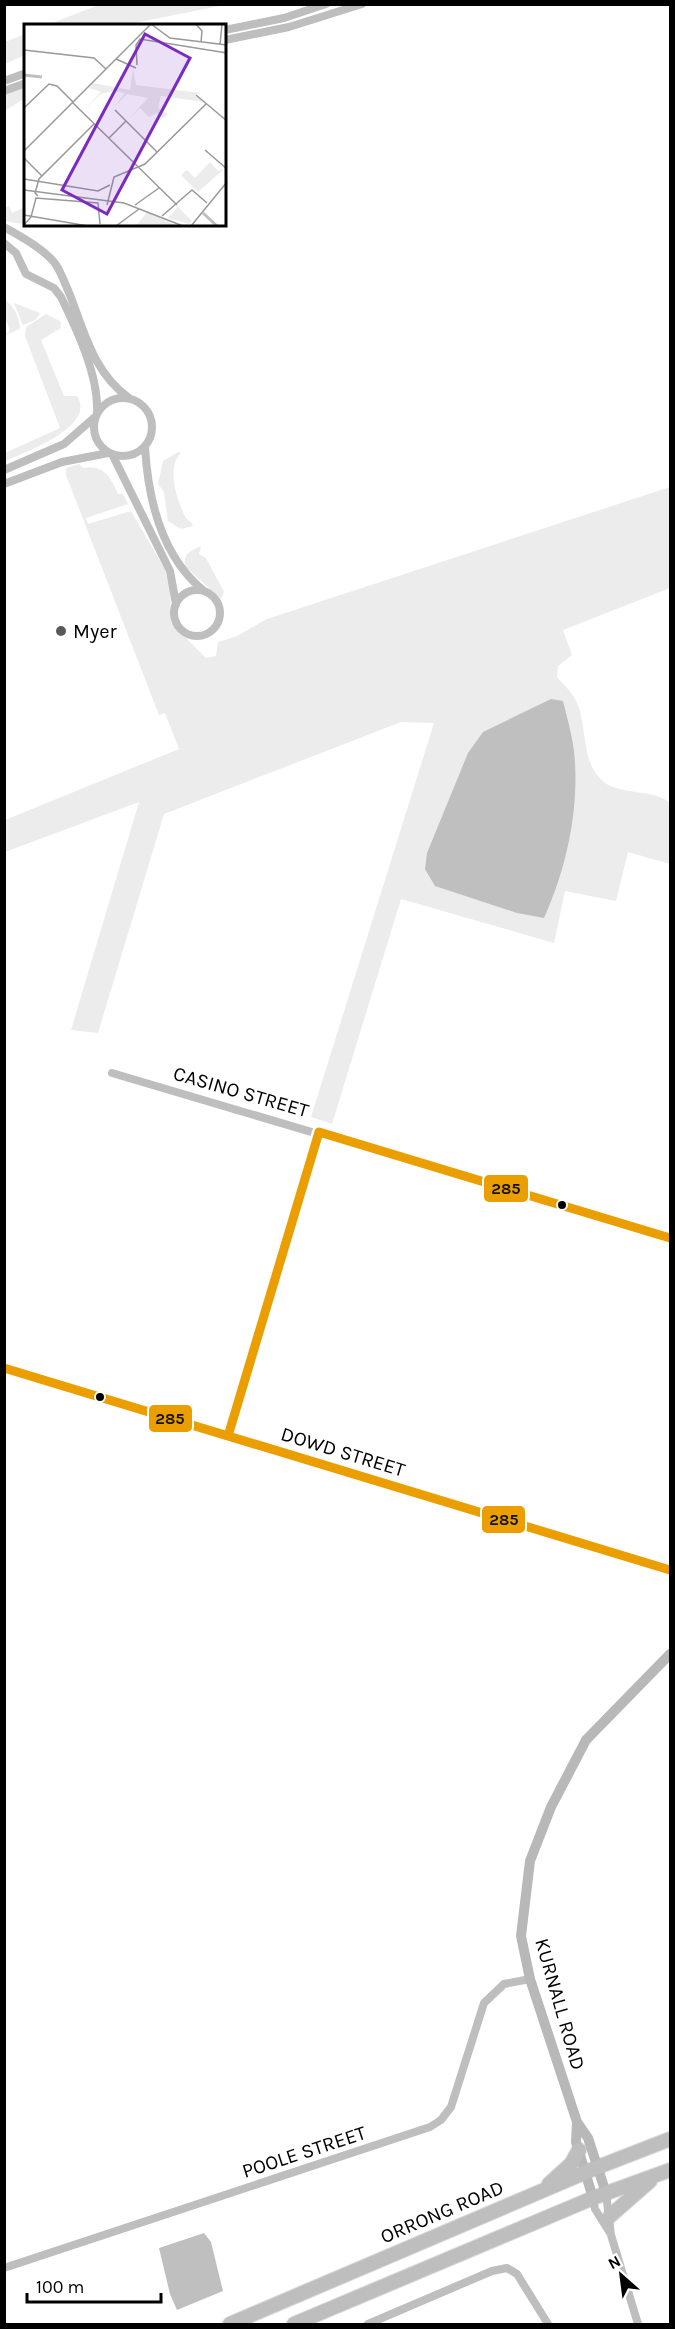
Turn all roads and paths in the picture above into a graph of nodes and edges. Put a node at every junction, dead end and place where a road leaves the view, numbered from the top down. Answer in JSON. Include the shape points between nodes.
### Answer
{"nodes":[{"id":1,"x":326,"y":4,"type":"edge"},
{"id":2,"x":362,"y":4,"type":"edge"},
{"id":3,"x":226,"y":30,"type":"edge"},
{"id":4,"x":226,"y":40,"type":"edge"},
{"id":5,"x":24,"y":74,"type":"edge"},
{"id":6,"x":4,"y":81,"type":"edge"},
{"id":7,"x":24,"y":84,"type":"edge"},
{"id":8,"x":4,"y":91,"type":"edge"},
{"id":9,"x":4,"y":227,"type":"edge"},
{"id":10,"x":4,"y":243,"type":"edge"},
{"id":11,"x":129,"y":398,"type":"junction"},
{"id":12,"x":97,"y":414,"type":"junction"},
{"id":13,"x":145,"y":447,"type":"junction"},
{"id":14,"x":110,"y":453,"type":"junction"},
{"id":15,"x":4,"y":470,"type":"edge"},
{"id":16,"x":4,"y":484,"type":"edge"},
{"id":17,"x":204,"y":591,"type":"junction"},
{"id":18,"x":176,"y":604,"type":"junction"},
{"id":19,"x":112,"y":1073,"type":"dead end"},
{"id":20,"x":319,"y":1132,"type":"junction"},
{"id":21,"x":670,"y":1238,"type":"edge"},
{"id":22,"x":4,"y":1368,"type":"edge"},
{"id":23,"x":228,"y":1436,"type":"junction"},
{"id":24,"x":670,"y":1570,"type":"edge"},
{"id":25,"x":670,"y":1654,"type":"edge"},
{"id":26,"x":530,"y":1979,"type":"junction"},
{"id":27,"x":577,"y":2122,"type":"junction"},
{"id":28,"x":670,"y":2139,"type":"edge"},
{"id":29,"x":579,"y":2150,"type":"junction"},
{"id":30,"x":592,"y":2169,"type":"junction"},
{"id":31,"x":666,"y":2171,"type":"edge"},
{"id":32,"x":543,"y":2190,"type":"junction"},
{"id":33,"x":600,"y":2196,"type":"junction"},
{"id":34,"x":610,"y":2216,"type":"junction"},
{"id":35,"x":611,"y":2235,"type":"junction"},
{"id":36,"x":4,"y":2268,"type":"edge"},
{"id":37,"x":230,"y":2325,"type":"edge"},
{"id":38,"x":294,"y":2325,"type":"edge"},
{"id":39,"x":368,"y":2325,"type":"edge"},
{"id":40,"x":548,"y":2325,"type":"edge"},
{"id":41,"x":638,"y":2325,"type":"edge"}],
"edges":[{"from":1,"to":3,"type":"street","via":[[284,18]]},
{"from":2,"to":4,"type":"street","via":[[289,27]]},
{"from":5,"to":6,"type":"street"},
{"from":7,"to":8,"type":"street"},
{"from":9,"to":11,"type":"street","via":[[54,262],[101,372]]},
{"from":10,"to":12,"type":"street","via":[[16,253],[26,274],[54,288],[61,297],[95,380]]},
{"from":11,"to":12,"type":"street","via":[[111,400]]},
{"from":11,"to":13,"type":"street","via":[[146,408],[151,417],[152,435]]},
{"from":12,"to":14,"type":"street","via":[[97,441]]},
{"from":12,"to":15,"type":"street","via":[[64,444]]},
{"from":13,"to":14,"type":"street","via":[[129,456]]},
{"from":13,"to":17,"type":"street","via":[[148,489],[157,518],[180,567]]},
{"from":14,"to":16,"type":"street","via":[[62,462]]},
{"from":14,"to":18,"type":"street","via":[[170,571]]},
{"from":17,"to":18,"type":"street","via":[[184,594]]},
{"from":17,"to":18,"type":"street","via":[[217,601],[220,613],[217,625],[207,633],[194,635],[181,630],[175,618]]},
{"from":19,"to":20,"type":"street","name":"CASINO STREET"},
{"from":20,"to":21,"type":"street","name":"CASINO STREET"},
{"from":20,"to":23,"type":"street"},
{"from":22,"to":23,"type":"street","name":"DOWD STREET"},
{"from":23,"to":24,"type":"street","name":"DOWD STREET"},
{"from":25,"to":26,"type":"street","name":"KURNALL ROAD","via":[[586,1740],[551,1807],[530,1861],[524,1899],[521,1935]]},
{"from":26,"to":27,"type":"street","name":"KURNALL ROAD"},
{"from":26,"to":36,"type":"street","name":"POOLE STREET","via":[[504,1984],[484,2003],[451,2107],[430,2127]]},
{"from":27,"to":29,"type":"street","name":"KURNALL ROAD"},
{"from":27,"to":30,"type":"street","name":"KURNALL ROAD","via":[[588,2138]]},
{"from":28,"to":30,"type":"highway","name":"ORRONG ROAD"},
{"from":29,"to":30,"type":"street","name":"KURNALL ROAD"},
{"from":29,"to":32,"type":"highway","via":[[571,2164]]},
{"from":30,"to":32,"type":"highway","name":"ORRONG ROAD"},
{"from":30,"to":33,"type":"street","name":"KURNALL ROAD"},
{"from":31,"to":33,"type":"highway"},
{"from":31,"to":34,"type":"highway","via":[[626,2199]]},
{"from":32,"to":37,"type":"highway","name":"ORRONG ROAD"},
{"from":33,"to":34,"type":"street","name":"KURNALL ROAD"},
{"from":33,"to":35,"type":"street","name":"KURNALL ROAD","via":[[596,2209]]},
{"from":33,"to":38,"type":"highway"},
{"from":34,"to":35,"type":"street","name":"KURNALL ROAD"},
{"from":35,"to":41,"type":"street","name":"KURNALL ROAD"},
{"from":39,"to":40,"type":"street","via":[[507,2268],[517,2274]]}]}
